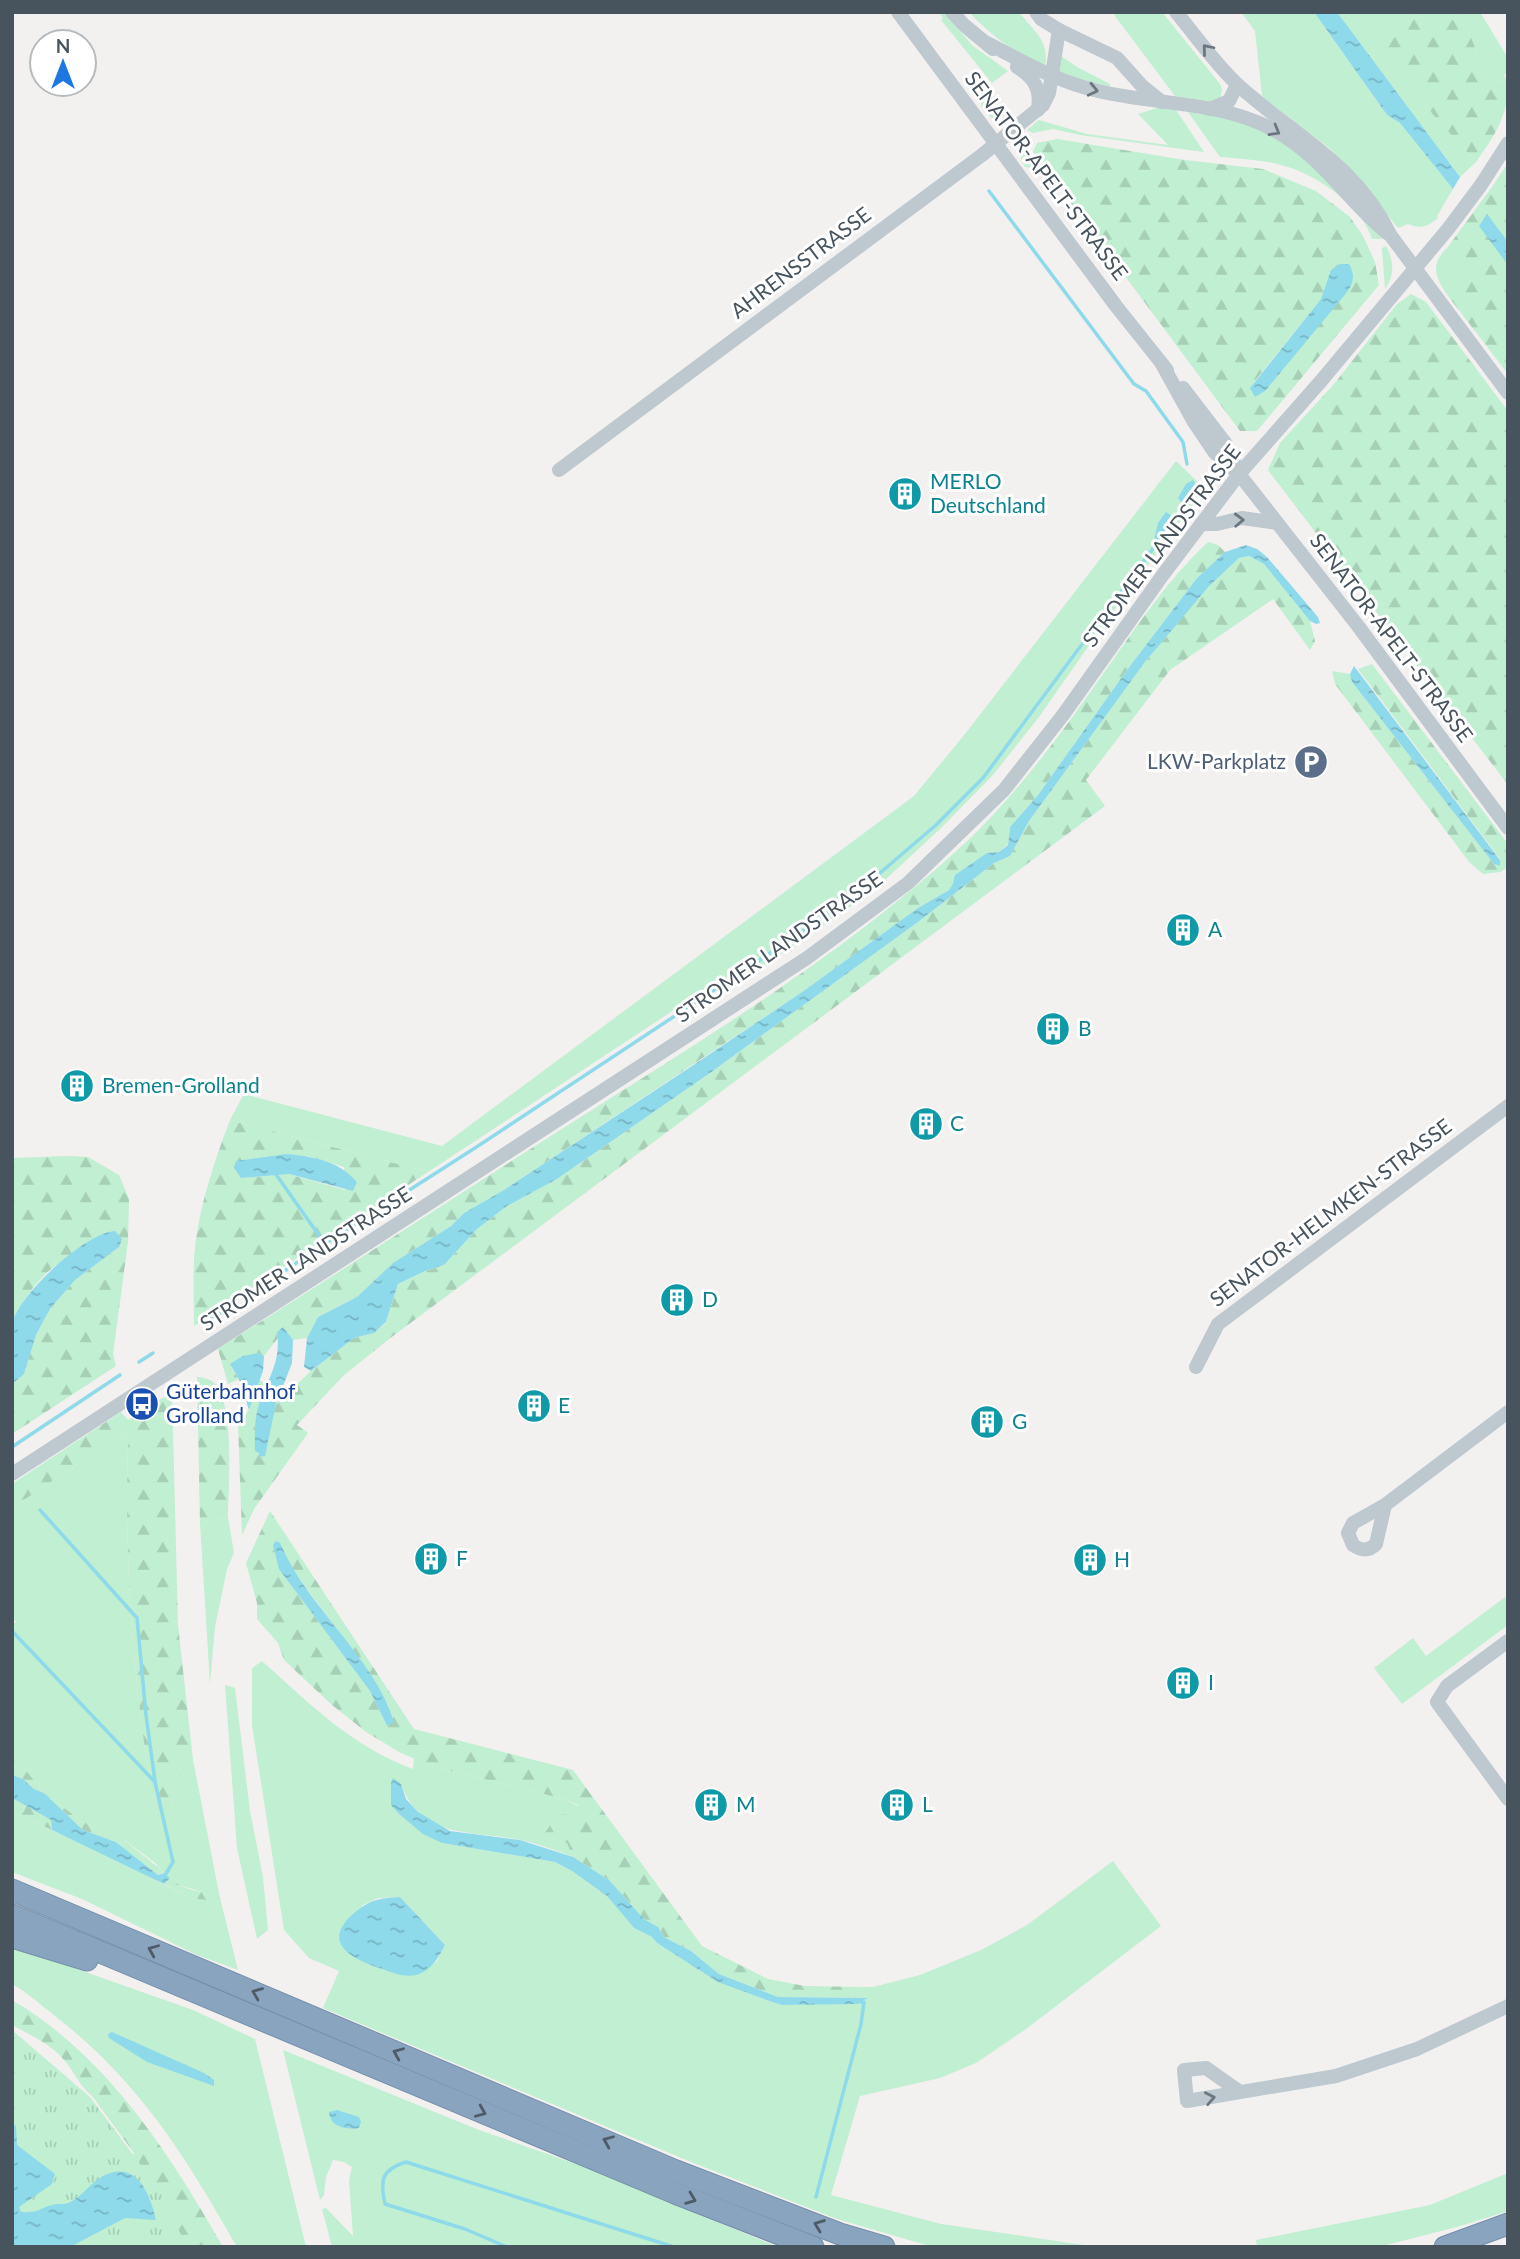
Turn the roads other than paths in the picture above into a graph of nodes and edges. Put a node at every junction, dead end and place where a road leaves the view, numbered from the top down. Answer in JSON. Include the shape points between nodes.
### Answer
{"nodes":[{"id":1,"x":898,"y":12,"type":"edge"},
{"id":2,"x":952,"y":12,"type":"edge"},
{"id":3,"x":1036,"y":12,"type":"edge"},
{"id":4,"x":1176,"y":12,"type":"edge"},
{"id":5,"x":1059,"y":30,"type":"junction"},
{"id":6,"x":987,"y":43,"type":"junction"},
{"id":7,"x":1052,"y":78,"type":"junction"},
{"id":8,"x":1237,"y":85,"type":"junction"},
{"id":9,"x":1164,"y":103,"type":"junction"},
{"id":10,"x":1210,"y":109,"type":"junction"},
{"id":11,"x":1038,"y":110,"type":"junction"},
{"id":12,"x":1508,"y":142,"type":"edge"},
{"id":13,"x":996,"y":144,"type":"junction"},
{"id":14,"x":1391,"y":236,"type":"junction"},
{"id":15,"x":1415,"y":269,"type":"junction"},
{"id":16,"x":1508,"y":393,"type":"edge"},
{"id":17,"x":559,"y":470,"type":"dead end"},
{"id":18,"x":1239,"y":474,"type":"junction"},
{"id":19,"x":1277,"y":523,"type":"junction"},
{"id":20,"x":1201,"y":524,"type":"junction"},
{"id":21,"x":1508,"y":828,"type":"edge"},
{"id":22,"x":1508,"y":1106,"type":"edge"},
{"id":23,"x":1196,"y":1367,"type":"dead end"},
{"id":24,"x":1508,"y":1412,"type":"edge"},
{"id":25,"x":12,"y":1474,"type":"edge"},
{"id":26,"x":1385,"y":1505,"type":"dead end"},
{"id":27,"x":1508,"y":1641,"type":"edge"},
{"id":28,"x":1508,"y":1799,"type":"edge"},
{"id":29,"x":12,"y":1890,"type":"edge"},
{"id":30,"x":12,"y":1915,"type":"edge"},
{"id":31,"x":12,"y":1937,"type":"edge"},
{"id":32,"x":193,"y":1992,"type":"junction"},
{"id":33,"x":1508,"y":2006,"type":"edge"},
{"id":34,"x":1240,"y":2092,"type":"dead end"},
{"id":35,"x":1508,"y":2224,"type":"edge"},
{"id":36,"x":813,"y":2247,"type":"edge"},
{"id":37,"x":884,"y":2247,"type":"edge"},
{"id":38,"x":1445,"y":2247,"type":"edge"}],
"edges":[{"from":1,"to":13,"type":"street","name":"SENATOR-APELT-STRASSE"},
{"from":2,"to":6,"type":"street"},
{"from":3,"to":5,"type":"street"},
{"from":8,"to":4,"type":"street","one_way":true},
{"from":5,"to":7,"type":"street","name":"AHRENSSTRASSE"},
{"from":5,"to":9,"type":"street","via":[[1117,58]]},
{"from":6,"to":7,"type":"street"},
{"from":6,"to":11,"type":"street","via":[[1033,79]]},
{"from":7,"to":9,"type":"street","one_way":true},
{"from":7,"to":11,"type":"street","name":"AHRENSSTRASSE"},
{"from":8,"to":10,"type":"street","via":[[1229,101]]},
{"from":8,"to":14,"type":"street","via":[[1344,170],[1379,213]]},
{"from":9,"to":10,"type":"street"},
{"from":10,"to":14,"type":"street","one_way":true,"via":[[1258,122],[1298,146]]},
{"from":11,"to":13,"type":"street","name":"AHRENSSTRASSE"},
{"from":12,"to":15,"type":"street","name":"STROMER LANDSTRASSE"},
{"from":13,"to":17,"type":"street","name":"AHRENSSTRASSE"},
{"from":13,"to":18,"type":"street","name":"SENATOR-APELT-STRASSE","via":[[1204,414],[1226,444]]},
{"from":14,"to":15,"type":"street"},
{"from":15,"to":16,"type":"street"},
{"from":15,"to":18,"type":"street","name":"STROMER LANDSTRASSE"},
{"from":18,"to":19,"type":"street","name":"SENATOR-APELT-STRASSE"},
{"from":18,"to":20,"type":"street","name":"STROMER LANDSTRASSE"},
{"from":20,"to":19,"type":"street","one_way":true,"via":[[1242,518]]},
{"from":19,"to":21,"type":"street","name":"SENATOR-APELT-STRASSE"},
{"from":20,"to":25,"type":"street","name":"STROMER LANDSTRASSE","via":[[1004,790],[908,883],[807,958]]},
{"from":22,"to":23,"type":"street","name":"SENATOR-HELMKEN-STRASSE","via":[[1218,1324]]},
{"from":24,"to":26,"type":"street"},
{"from":27,"to":28,"type":"street","via":[[1447,1686],[1437,1702]]},
{"from":37,"to":29,"type":"highway","one_way":true,"via":[[676,2171]]},
{"from":30,"to":32,"type":"highway"},
{"from":31,"to":32,"type":"highway"},
{"from":32,"to":36,"type":"highway","one_way":true},
{"from":33,"to":34,"type":"street","via":[[1417,2049],[1336,2076]]},
{"from":35,"to":38,"type":"highway"}]}
